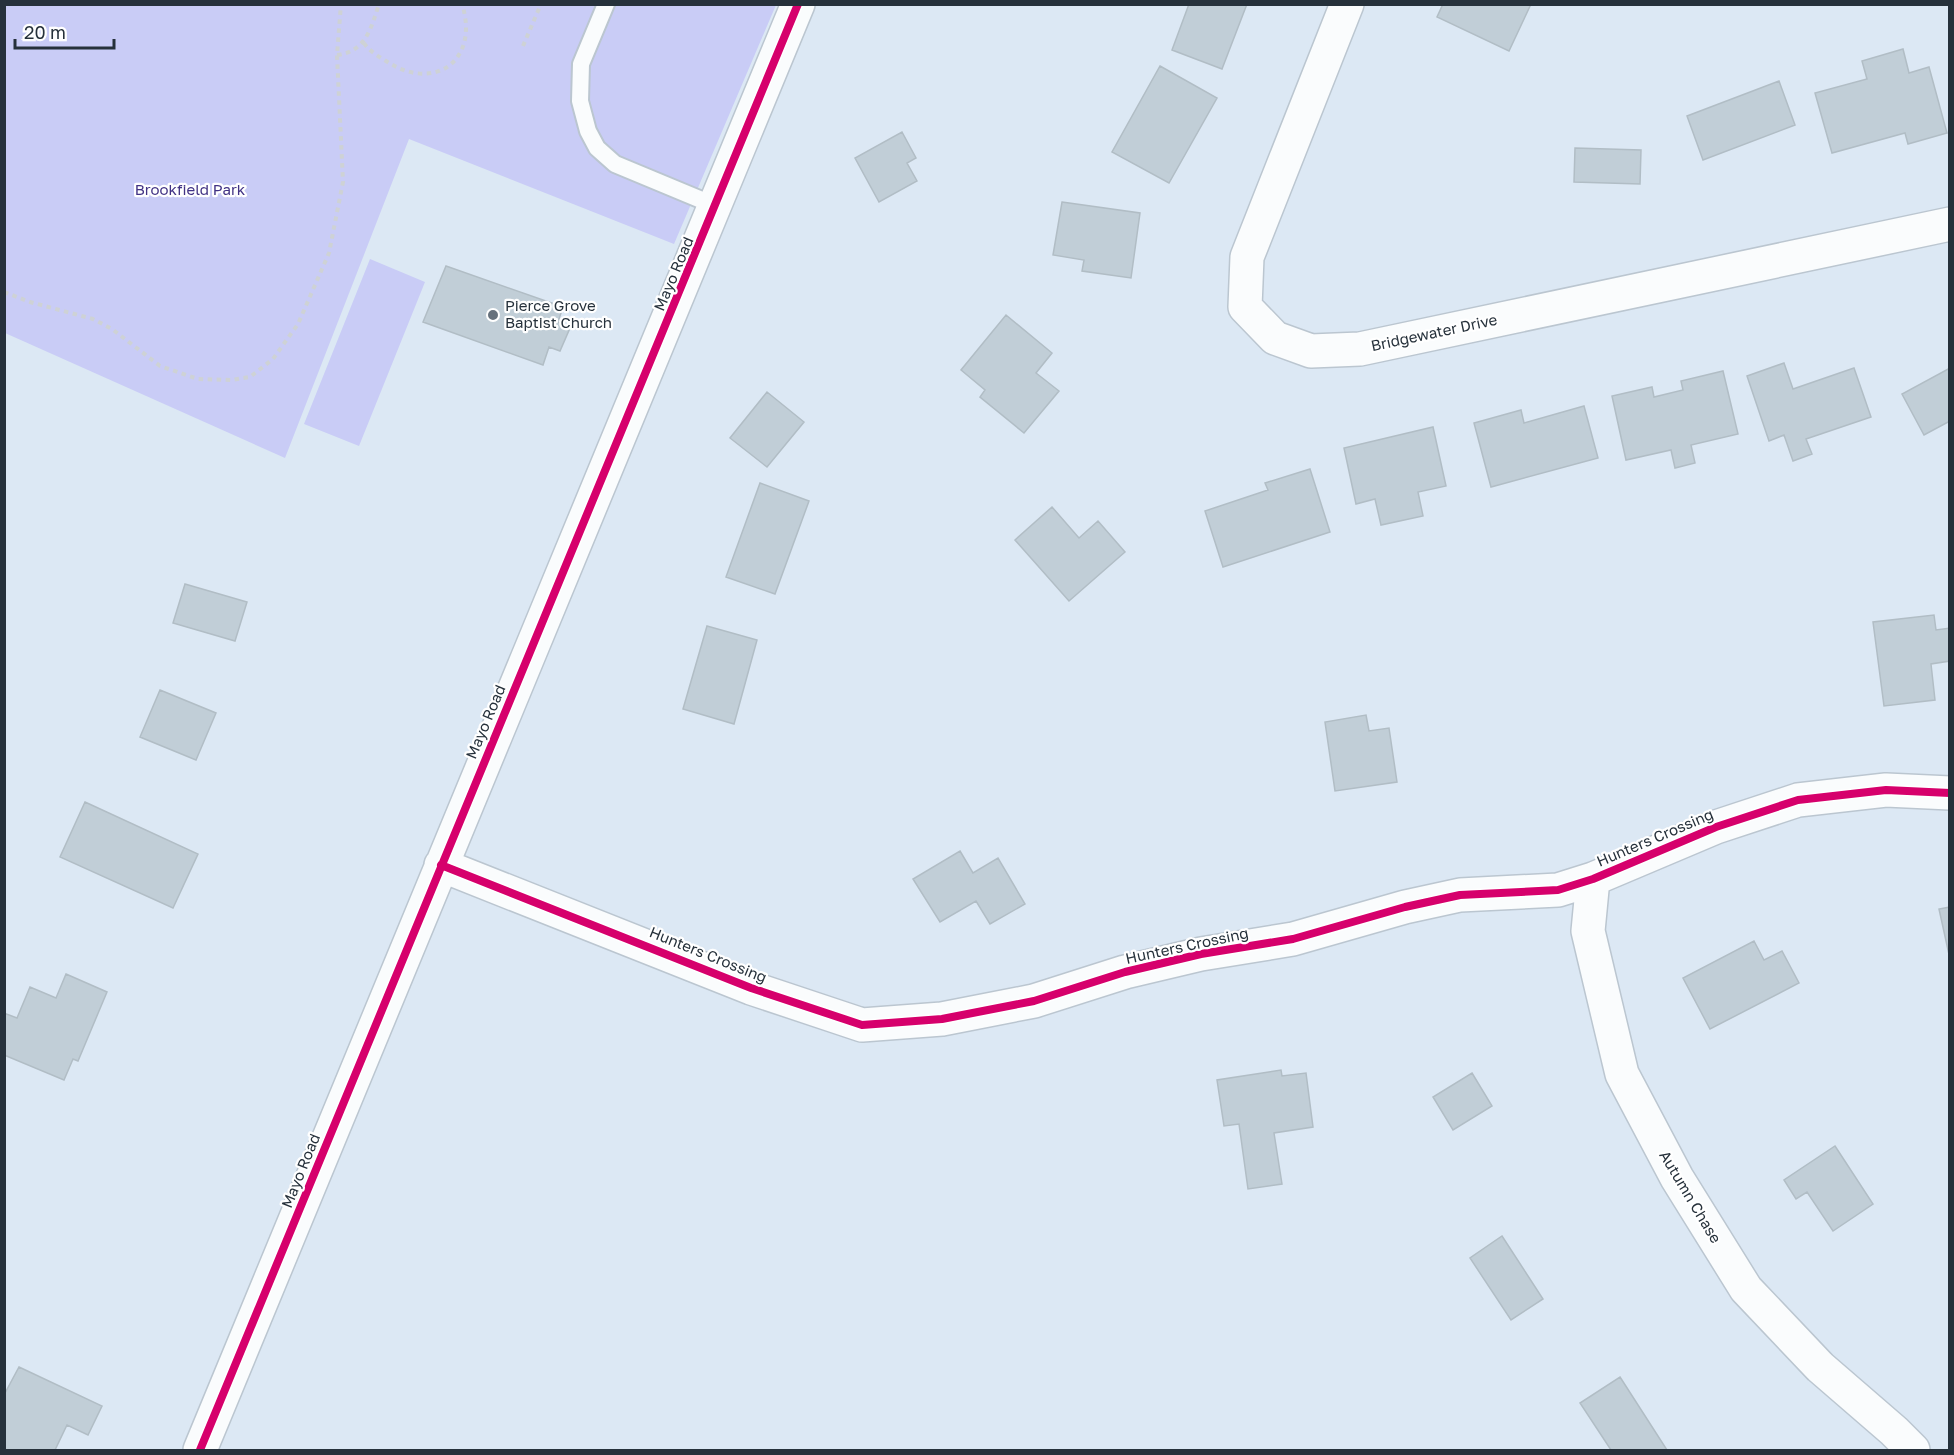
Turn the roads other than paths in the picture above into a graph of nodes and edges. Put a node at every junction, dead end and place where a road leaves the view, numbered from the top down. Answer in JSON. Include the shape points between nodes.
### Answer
{"nodes":[{"id":1,"x":606,"y":4,"type":"edge"},
{"id":2,"x":798,"y":4,"type":"edge"},
{"id":3,"x":1347,"y":4,"type":"edge"},
{"id":4,"x":716,"y":206,"type":"junction"},
{"id":5,"x":1950,"y":224,"type":"edge"},
{"id":6,"x":1950,"y":793,"type":"edge"},
{"id":7,"x":441,"y":864,"type":"junction"},
{"id":8,"x":1593,"y":879,"type":"junction"},
{"id":9,"x":200,"y":1450,"type":"edge"},
{"id":10,"x":1913,"y":1450,"type":"edge"}],
"edges":[{"from":1,"to":4,"type":"lane","via":[[581,64],[580,101],[597,148],[615,164]]},
{"from":2,"to":4,"type":"street","name":"Mayo Road"},
{"from":3,"to":5,"type":"street","name":"Bridgewater Drive","via":[[1247,257],[1245,307],[1275,338],[1311,351],[1360,349]]},
{"from":4,"to":7,"type":"street","name":"Mayo Road"},
{"from":6,"to":8,"type":"street","name":"Hunters Crossing","via":[[1886,790],[1798,800],[1716,826]]},
{"from":7,"to":8,"type":"street","name":"Hunters Crossing","via":[[751,988],[862,1024],[942,1019],[1034,1001],[1125,972],[1201,954],[1293,939],[1405,907],[1460,896],[1558,890]]},
{"from":7,"to":9,"type":"street","name":"Mayo Road"},
{"from":8,"to":10,"type":"street","name":"Autumn Chase","via":[[1588,931],[1622,1074],[1677,1178],[1746,1288],[1820,1367]]}]}
